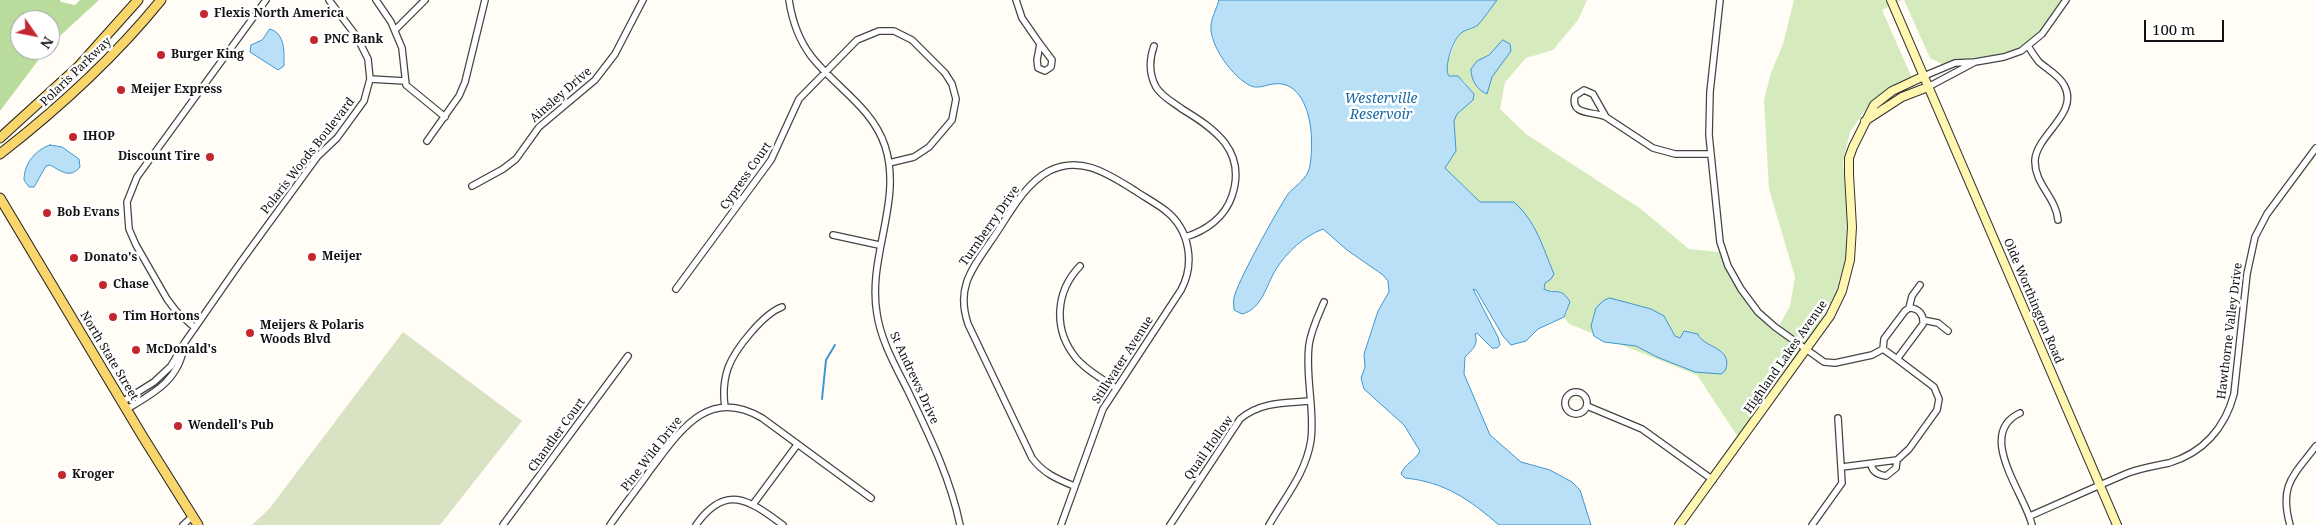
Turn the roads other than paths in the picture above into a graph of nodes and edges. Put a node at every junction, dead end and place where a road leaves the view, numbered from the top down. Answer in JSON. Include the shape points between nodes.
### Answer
{"nodes":[{"id":1,"x":138,"y":0,"type":"edge"},
{"id":2,"x":161,"y":0,"type":"edge"},
{"id":3,"x":266,"y":0,"type":"edge"},
{"id":4,"x":329,"y":0,"type":"edge"},
{"id":5,"x":376,"y":0,"type":"edge"},
{"id":6,"x":425,"y":0,"type":"edge"},
{"id":7,"x":484,"y":0,"type":"edge"},
{"id":8,"x":643,"y":0,"type":"edge"},
{"id":9,"x":789,"y":0,"type":"edge"},
{"id":10,"x":1016,"y":0,"type":"edge"},
{"id":11,"x":1720,"y":0,"type":"edge"},
{"id":12,"x":1892,"y":0,"type":"edge"},
{"id":13,"x":2066,"y":0,"type":"edge"},
{"id":14,"x":395,"y":30,"type":"junction"},
{"id":15,"x":1040,"y":44,"type":"dead end"},
{"id":16,"x":1154,"y":46,"type":"dead end"},
{"id":17,"x":2028,"y":46,"type":"junction"},
{"id":18,"x":1975,"y":62,"type":"junction"},
{"id":19,"x":826,"y":71,"type":"junction"},
{"id":20,"x":1924,"y":76,"type":"junction"},
{"id":21,"x":370,"y":78,"type":"junction"},
{"id":22,"x":405,"y":81,"type":"junction"},
{"id":23,"x":1928,"y":86,"type":"junction"},
{"id":24,"x":445,"y":117,"type":"junction"},
{"id":25,"x":1606,"y":117,"type":"junction"},
{"id":26,"x":1864,"y":122,"type":"junction"},
{"id":27,"x":0,"y":138,"type":"edge"},
{"id":28,"x":427,"y":141,"type":"dead end"},
{"id":29,"x":2316,"y":148,"type":"edge"},
{"id":30,"x":0,"y":154,"type":"edge"},
{"id":31,"x":1710,"y":154,"type":"junction"},
{"id":32,"x":889,"y":164,"type":"junction"},
{"id":33,"x":472,"y":186,"type":"dead end"},
{"id":34,"x":0,"y":198,"type":"edge"},
{"id":35,"x":2058,"y":220,"type":"dead end"},
{"id":36,"x":833,"y":235,"type":"dead end"},
{"id":37,"x":1185,"y":237,"type":"junction"},
{"id":38,"x":879,"y":245,"type":"junction"},
{"id":39,"x":1080,"y":266,"type":"dead end"},
{"id":40,"x":1920,"y":285,"type":"dead end"},
{"id":41,"x":676,"y":289,"type":"dead end"},
{"id":42,"x":1324,"y":302,"type":"dead end"},
{"id":43,"x":782,"y":307,"type":"dead end"},
{"id":44,"x":1909,"y":308,"type":"junction"},
{"id":45,"x":1923,"y":320,"type":"junction"},
{"id":46,"x":195,"y":328,"type":"junction"},
{"id":47,"x":1948,"y":331,"type":"dead end"},
{"id":48,"x":185,"y":342,"type":"junction"},
{"id":49,"x":1883,"y":349,"type":"junction"},
{"id":50,"x":1806,"y":351,"type":"junction"},
{"id":51,"x":628,"y":356,"type":"dead end"},
{"id":52,"x":1897,"y":359,"type":"junction"},
{"id":53,"x":1116,"y":388,"type":"junction"},
{"id":54,"x":1310,"y":401,"type":"junction"},
{"id":55,"x":124,"y":405,"type":"junction"},
{"id":56,"x":1587,"y":406,"type":"dead end"},
{"id":57,"x":725,"y":407,"type":"junction"},
{"id":58,"x":2020,"y":413,"type":"dead end"},
{"id":59,"x":1838,"y":418,"type":"dead end"},
{"id":60,"x":797,"y":445,"type":"junction"},
{"id":61,"x":2316,"y":447,"type":"edge"},
{"id":62,"x":1897,"y":460,"type":"junction"},
{"id":63,"x":1871,"y":464,"type":"junction"},
{"id":64,"x":1842,"y":467,"type":"junction"},
{"id":65,"x":1713,"y":480,"type":"junction"},
{"id":66,"x":2100,"y":485,"type":"junction"},
{"id":67,"x":1074,"y":486,"type":"junction"},
{"id":68,"x":871,"y":498,"type":"dead end"},
{"id":69,"x":754,"y":504,"type":"junction"},
{"id":70,"x":192,"y":516,"type":"junction"},
{"id":71,"x":2030,"y":516,"type":"junction"},
{"id":72,"x":183,"y":525,"type":"edge"},
{"id":73,"x":198,"y":525,"type":"edge"},
{"id":74,"x":503,"y":525,"type":"edge"},
{"id":75,"x":610,"y":525,"type":"edge"},
{"id":76,"x":696,"y":525,"type":"edge"},
{"id":77,"x":783,"y":525,"type":"edge"},
{"id":78,"x":960,"y":525,"type":"edge"},
{"id":79,"x":1061,"y":525,"type":"edge"},
{"id":80,"x":1170,"y":525,"type":"edge"},
{"id":81,"x":1269,"y":525,"type":"edge"},
{"id":82,"x":1679,"y":525,"type":"edge"},
{"id":83,"x":1812,"y":525,"type":"edge"},
{"id":84,"x":2032,"y":525,"type":"edge"},
{"id":85,"x":2117,"y":525,"type":"edge"},
{"id":86,"x":2290,"y":525,"type":"edge"}],
"edges":[{"from":1,"to":27,"type":"main road","name":"Polaris Parkway","via":[[73,72]]},
{"from":2,"to":30,"type":"main road","name":"Polaris Parkway","via":[[88,79]]},
{"from":3,"to":46,"type":"street","via":[[137,177],[127,202],[129,229],[136,245],[174,308]]},
{"from":4,"to":21,"type":"street","name":"Polaris Woods Boulevard","via":[[365,51]]},
{"from":5,"to":14,"type":"street"},
{"from":6,"to":14,"type":"street"},
{"from":7,"to":24,"type":"street","via":[[465,82]]},
{"from":8,"to":33,"type":"street","name":"Ainsley Drive","via":[[615,54],[595,80],[539,127],[508,166]]},
{"from":9,"to":19,"type":"street","name":"St Andrews Drive","via":[[803,43]]},
{"from":10,"to":15,"type":"street","via":[[1022,18]]},
{"from":11,"to":31,"type":"street","via":[[1710,92]]},
{"from":12,"to":20,"type":"street","name":"Olde Worthington Road"},
{"from":13,"to":17,"type":"street","via":[[2042,34]]},
{"from":14,"to":22,"type":"street","via":[[404,58]]},
{"from":16,"to":37,"type":"street","via":[[1150,68],[1156,88],[1219,134],[1230,150],[1235,169],[1234,191],[1224,212],[1205,229]]},
{"from":17,"to":18,"type":"street","via":[[2014,54]]},
{"from":17,"to":35,"type":"street","via":[[2039,62],[2060,79],[2067,92],[2064,112],[2043,141],[2035,161],[2038,180],[2056,208]]},
{"from":18,"to":20,"type":"street","name":"Highland Lakes Avenue","via":[[1955,63]]},
{"from":18,"to":23,"type":"street"},
{"from":19,"to":32,"type":"street","name":"St Andrews Drive","via":[[869,116],[881,136]]},
{"from":19,"to":32,"type":"street","name":"Cypress Court","via":[[857,40],[871,32],[886,30],[912,40],[950,80],[956,104],[948,127],[918,155]]},
{"from":19,"to":41,"type":"street","name":"Cypress Court","via":[[799,99],[771,160]]},
{"from":20,"to":23,"type":"street","name":"Olde Worthington Road"},
{"from":20,"to":26,"type":"street","name":"Highland Lakes Avenue","via":[[1880,99]]},
{"from":21,"to":22,"type":"street"},
{"from":21,"to":46,"type":"street","name":"Polaris Woods Boulevard","via":[[360,107],[337,138],[318,156]]},
{"from":22,"to":24,"type":"street","via":[[410,89]]},
{"from":23,"to":26,"type":"street","via":[[1902,97]]},
{"from":23,"to":66,"type":"street","name":"Olde Worthington Road"},
{"from":24,"to":28,"type":"street"},
{"from":25,"to":25,"type":"street","via":[[1590,91],[1584,90],[1576,95],[1577,109]]},
{"from":25,"to":31,"type":"street","via":[[1637,139],[1664,152]]},
{"from":26,"to":50,"type":"street","name":"Highland Lakes Avenue","via":[[1849,158],[1852,236],[1847,276],[1830,316]]},
{"from":29,"to":66,"type":"street","name":"Hawthorne Valley Drive","via":[[2267,214],[2255,237],[2247,274],[2234,394],[2218,430],[2202,447],[2181,459],[2140,469]]},
{"from":31,"to":50,"type":"street","via":[[1720,242],[1728,266],[1758,312]]},
{"from":32,"to":38,"type":"street","name":"St Andrews Drive","via":[[890,190]]},
{"from":34,"to":55,"type":"main road","name":"North State Street"},
{"from":36,"to":38,"type":"street"},
{"from":37,"to":53,"type":"street","name":"Stillwater Avenue","via":[[1189,258],[1183,286]]},
{"from":37,"to":67,"type":"street","name":"Turnberry Drive","via":[[1166,212],[1107,173],[1085,165],[1062,166],[1033,183],[968,277],[963,300],[968,324],[1026,447],[1045,472]]},
{"from":38,"to":78,"type":"street","name":"St Andrews Drive","via":[[875,281],[878,321],[887,348],[945,469]]},
{"from":39,"to":53,"type":"street","via":[[1070,278],[1062,298],[1059,312],[1062,331],[1076,358]]},
{"from":40,"to":44,"type":"street"},
{"from":42,"to":54,"type":"street","via":[[1309,344]]},
{"from":43,"to":57,"type":"street","via":[[765,316],[732,361],[725,383]]},
{"from":44,"to":45,"type":"street","via":[[1917,310]]},
{"from":44,"to":49,"type":"street","via":[[1884,339]]},
{"from":45,"to":47,"type":"street","via":[[1938,323]]},
{"from":45,"to":52,"type":"street"},
{"from":46,"to":48,"type":"street","name":"Polaris Woods Boulevard"},
{"from":48,"to":55,"type":"street","name":"Polaris Woods Boulevard","via":[[165,373]]},
{"from":48,"to":55,"type":"street","name":"Polaris Woods Boulevard","via":[[182,360],[167,383],[157,391]]},
{"from":49,"to":50,"type":"street","via":[[1872,355],[1835,363],[1824,362]]},
{"from":49,"to":52,"type":"street"},
{"from":50,"to":65,"type":"street","name":"Highland Lakes Avenue"},
{"from":51,"to":74,"type":"street","name":"Chandler Court"},
{"from":52,"to":62,"type":"street","via":[[1932,384],[1939,399],[1933,416]]},
{"from":53,"to":67,"type":"street","name":"Stillwater Avenue","via":[[1100,415]]},
{"from":54,"to":80,"type":"street","name":"Quail Hollow","via":[[1265,405],[1240,420]]},
{"from":54,"to":81,"type":"street","via":[[1312,430],[1306,461]]},
{"from":55,"to":70,"type":"main road","name":"North State Street"},
{"from":56,"to":65,"type":"street","via":[[1642,429]]},
{"from":57,"to":60,"type":"street","name":"Pine Wild Drive","via":[[757,415]]},
{"from":57,"to":75,"type":"street","name":"Pine Wild Drive","via":[[700,414],[684,426]]},
{"from":58,"to":71,"type":"street","via":[[2008,421],[2001,447]]},
{"from":59,"to":64,"type":"street"},
{"from":60,"to":68,"type":"street","name":"Pine Wild Drive"},
{"from":60,"to":69,"type":"street"},
{"from":61,"to":86,"type":"street","via":[[2286,488],[2284,502]]},
{"from":62,"to":63,"type":"street"},
{"from":62,"to":63,"type":"street","via":[[1896,468],[1886,476],[1872,470]]},
{"from":63,"to":64,"type":"street"},
{"from":64,"to":83,"type":"street","via":[[1840,487]]},
{"from":65,"to":82,"type":"street","name":"Highland Lakes Avenue"},
{"from":66,"to":71,"type":"street","name":"Hawthorne Valley Drive"},
{"from":66,"to":85,"type":"street","name":"Olde Worthington Road"},
{"from":67,"to":79,"type":"street","name":"Stillwater Avenue"},
{"from":69,"to":76,"type":"street","via":[[739,500],[720,503]]},
{"from":69,"to":77,"type":"street"},
{"from":70,"to":72,"type":"street"},
{"from":70,"to":73,"type":"main road","name":"North State Street"},
{"from":71,"to":84,"type":"street"}]}
